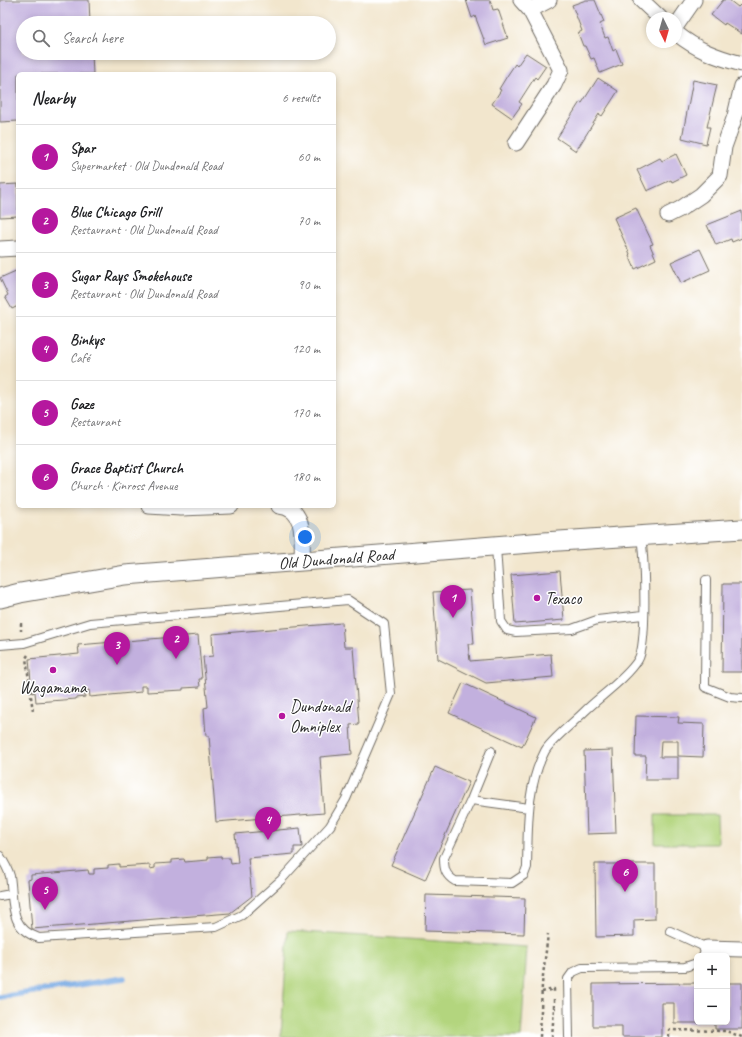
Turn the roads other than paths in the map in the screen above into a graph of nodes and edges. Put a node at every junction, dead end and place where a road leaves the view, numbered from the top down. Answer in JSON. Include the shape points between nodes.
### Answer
{"nodes":[{"id":1,"x":549,"y":0,"type":"edge"},
{"id":2,"x":641,"y":0,"type":"edge"},
{"id":3,"x":694,"y":0,"type":"edge"},
{"id":4,"x":525,"y":5,"type":"edge"},
{"id":5,"x":654,"y":12,"type":"edge"},
{"id":6,"x":682,"y":17,"type":"edge"},
{"id":7,"x":682,"y":38,"type":"edge"},
{"id":8,"x":742,"y":64,"type":"edge"},
{"id":9,"x":742,"y":86,"type":"edge"},
{"id":10,"x":516,"y":143,"type":"dead end"},
{"id":11,"x":668,"y":215,"type":"dead end"},
{"id":12,"x":16,"y":248,"type":"edge"},
{"id":13,"x":0,"y":249,"type":"edge"},
{"id":14,"x":289,"y":508,"type":"edge"},
{"id":15,"x":742,"y":529,"type":"edge"},
{"id":16,"x":641,"y":536,"type":"junction"},
{"id":17,"x":496,"y":546,"type":"junction"},
{"id":18,"x":302,"y":562,"type":"junction"},
{"id":19,"x":706,"y":580,"type":"dead end"},
{"id":20,"x":0,"y":598,"type":"edge"},
{"id":21,"x":643,"y":615,"type":"junction"},
{"id":22,"x":0,"y":645,"type":"edge"},
{"id":23,"x":742,"y":698,"type":"edge"},
{"id":24,"x":491,"y":751,"type":"dead end"},
{"id":25,"x":471,"y":800,"type":"junction"},
{"id":26,"x":529,"y":808,"type":"junction"},
{"id":27,"x":0,"y":856,"type":"edge"},
{"id":28,"x":11,"y":894,"type":"junction"},
{"id":29,"x":0,"y":896,"type":"edge"},
{"id":30,"x":670,"y":931,"type":"dead end"},
{"id":31,"x":742,"y":949,"type":"edge"},
{"id":32,"x":705,"y":952,"type":"edge"},
{"id":33,"x":694,"y":964,"type":"edge"},
{"id":34,"x":569,"y":1037,"type":"edge"}],
"edges":[{"from":1,"to":4,"type":"street"},
{"from":2,"to":5,"type":"street"},
{"from":3,"to":6,"type":"street"},
{"from":4,"to":10,"type":"street","via":[[561,70],[554,86]]},
{"from":7,"to":8,"type":"street","via":[[714,57]]},
{"from":9,"to":11,"type":"street","via":[[724,147],[720,176],[701,195]]},
{"from":12,"to":13,"type":"street"},
{"from":14,"to":18,"type":"street","via":[[298,516],[302,530]]},
{"from":15,"to":16,"type":"street","name":"Old Dundonald Road"},
{"from":16,"to":17,"type":"street","name":"Old Dundonald Road"},
{"from":16,"to":21,"type":"lane"},
{"from":17,"to":18,"type":"street","name":"Old Dundonald Road"},
{"from":17,"to":21,"type":"lane","via":[[501,620],[507,630],[516,632],[572,629],[597,620]]},
{"from":18,"to":20,"type":"street","name":"Old Dundonald Road","via":[[125,575]]},
{"from":19,"to":23,"type":"lane","via":[[705,687],[730,697]]},
{"from":21,"to":26,"type":"lane","via":[[639,659],[545,750],[534,779]]},
{"from":22,"to":28,"type":"lane","via":[[24,643],[90,623],[348,600],[384,624],[390,694],[346,799],[330,826],[281,880],[242,915],[216,927],[39,938],[28,934],[21,926],[14,914]]},
{"from":24,"to":25,"type":"lane"},
{"from":25,"to":26,"type":"lane"},
{"from":25,"to":26,"type":"lane","via":[[444,858],[447,876],[455,881],[512,883],[524,875],[527,867]]},
{"from":27,"to":28,"type":"lane","via":[[10,875]]},
{"from":28,"to":29,"type":"lane"},
{"from":30,"to":32,"type":"lane"},
{"from":31,"to":32,"type":"street"},
{"from":33,"to":34,"type":"lane","via":[[685,967],[582,968],[573,972],[568,979]]}]}
